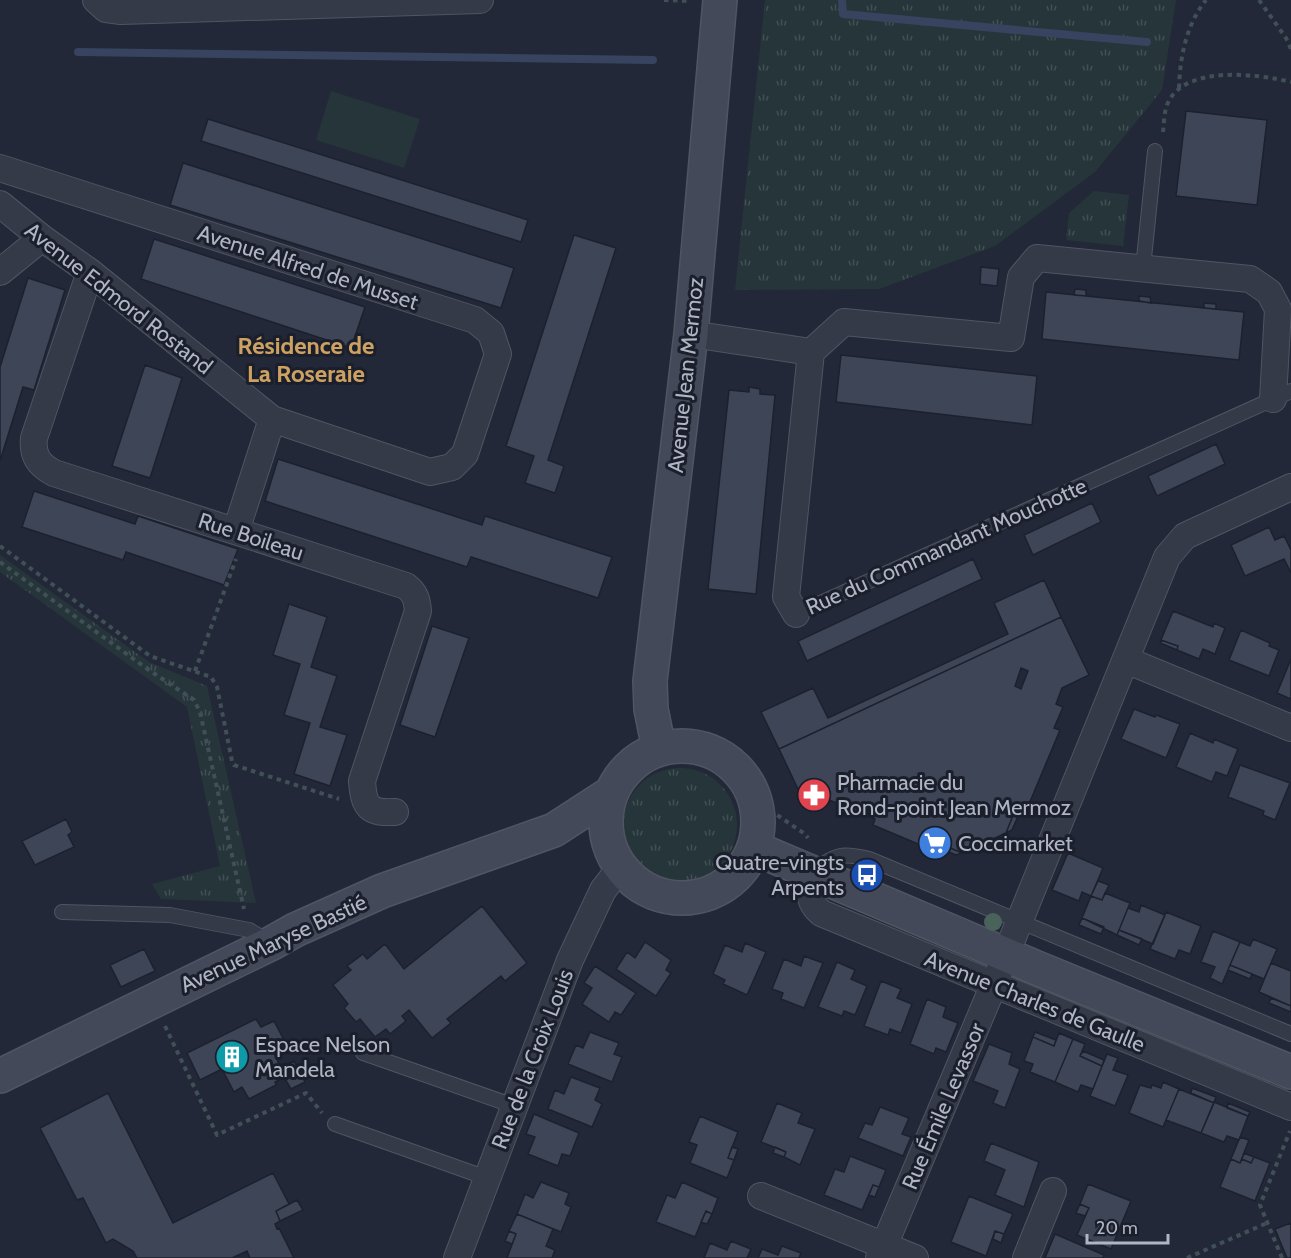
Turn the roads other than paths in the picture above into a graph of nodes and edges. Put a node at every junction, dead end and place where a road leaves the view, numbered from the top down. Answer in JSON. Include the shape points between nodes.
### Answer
{"nodes":[{"id":1,"x":96,"y":0,"type":"edge"},
{"id":2,"x":480,"y":0,"type":"edge"},
{"id":3,"x":720,"y":0,"type":"edge"},
{"id":4,"x":1155,"y":151,"type":"road end"},
{"id":5,"x":0,"y":168,"type":"edge"},
{"id":6,"x":0,"y":204,"type":"edge"},
{"id":7,"x":42,"y":238,"type":"junction"},
{"id":8,"x":1143,"y":268,"type":"junction"},
{"id":9,"x":0,"y":272,"type":"edge"},
{"id":10,"x":90,"y":272,"type":"junction"},
{"id":11,"x":691,"y":334,"type":"junction"},
{"id":12,"x":811,"y":352,"type":"junction"},
{"id":13,"x":1282,"y":395,"type":"edge"},
{"id":14,"x":272,"y":419,"type":"junction"},
{"id":15,"x":465,"y":454,"type":"joint"},
{"id":16,"x":1291,"y":487,"type":"edge"},
{"id":17,"x":241,"y":532,"type":"junction"},
{"id":18,"x":796,"y":614,"type":"joint"},
{"id":19,"x":1126,"y":660,"type":"junction"},
{"id":20,"x":1291,"y":728,"type":"edge"},
{"id":21,"x":659,"y":749,"type":"junction"},
{"id":22,"x":611,"y":793,"type":"junction"},
{"id":23,"x":395,"y":812,"type":"dead end"},
{"id":24,"x":554,"y":830,"type":"junction"},
{"id":25,"x":754,"y":848,"type":"junction"},
{"id":26,"x":615,"y":855,"type":"junction"},
{"id":27,"x":814,"y":873,"type":"junction"},
{"id":28,"x":62,"y":912,"type":"dead end"},
{"id":29,"x":1019,"y":922,"type":"junction"},
{"id":30,"x":260,"y":937,"type":"junction"},
{"id":31,"x":1000,"y":969,"type":"junction"},
{"id":32,"x":1291,"y":1034,"type":"edge"},
{"id":33,"x":363,"y":1053,"type":"dead end"},
{"id":34,"x":1291,"y":1072,"type":"edge"},
{"id":35,"x":0,"y":1076,"type":"edge"},
{"id":36,"x":514,"y":1106,"type":"junction"},
{"id":37,"x":1291,"y":1107,"type":"edge"},
{"id":38,"x":335,"y":1124,"type":"road end"},
{"id":39,"x":487,"y":1178,"type":"junction"},
{"id":40,"x":1053,"y":1191,"type":"dead end"},
{"id":41,"x":761,"y":1196,"type":"dead end"},
{"id":42,"x":882,"y":1252,"type":"edge"},
{"id":43,"x":457,"y":1258,"type":"edge"},
{"id":44,"x":915,"y":1258,"type":"edge"},
{"id":45,"x":1026,"y":1258,"type":"edge"}],
"edges":[{"from":1,"to":2,"type":"street","via":[[106,9],[121,11]]},
{"from":3,"to":11,"type":"street","name":"Avenue Jean Mermoz"},
{"from":4,"to":8,"type":"lane"},
{"from":5,"to":15,"type":"street","name":"Avenue Alfred de Musset","via":[[475,320],[491,333],[498,354]]},
{"from":6,"to":7,"type":"street","name":"Avenue Edmord Rostand"},
{"from":7,"to":9,"type":"street"},
{"from":7,"to":10,"type":"street","name":"Avenue Edmord Rostand"},
{"from":8,"to":12,"type":"street","name":"Rue du Commandant Mouchotte","via":[[1037,258],[1021,277],[1011,338],[844,322]]},
{"from":8,"to":13,"type":"street","name":"Rue du Commandant Mouchotte","via":[[1250,279],[1269,292],[1278,309]]},
{"from":10,"to":14,"type":"street","name":"Avenue Edmord Rostand"},
{"from":10,"to":17,"type":"street","name":"Rue Boileau","via":[[34,438],[36,457],[42,467],[54,473]]},
{"from":11,"to":12,"type":"street"},
{"from":11,"to":21,"type":"street","name":"Avenue Jean Mermoz","via":[[650,681]]},
{"from":12,"to":18,"type":"street","name":"Rue du Commandant Mouchotte","via":[[786,597]]},
{"from":13,"to":18,"type":"lane","name":"Rue du Commandant Mouchotte"},
{"from":14,"to":15,"type":"street","name":"Avenue Edmord Rostand","via":[[430,472],[452,467]]},
{"from":14,"to":17,"type":"street"},
{"from":16,"to":19,"type":"street","name":"Rue Émile Levassor","via":[[1185,536],[1175,545]]},
{"from":17,"to":23,"type":"street","name":"Rue Boileau","via":[[413,591],[418,611],[362,782],[367,806],[378,812]]},
{"from":19,"to":20,"type":"street"},
{"from":19,"to":29,"type":"street","name":"Rue Émile Levassor"},
{"from":21,"to":22,"type":"street","via":[[622,774]]},
{"from":21,"to":25,"type":"street","via":[[682,746],[706,750],[728,761],[755,800],[758,824]]},
{"from":22,"to":24,"type":"street","name":"Avenue Maryse Bastié"},
{"from":22,"to":26,"type":"street","via":[[606,818]]},
{"from":24,"to":26,"type":"street","name":"Avenue Maryse Bastié","via":[[585,835]]},
{"from":24,"to":30,"type":"street","name":"Avenue Maryse Bastié","via":[[382,891],[295,930]]},
{"from":25,"to":26,"type":"street","via":[[730,881],[713,892],[693,897],[653,892],[636,882]]},
{"from":25,"to":27,"type":"street","name":"Avenue Charles de Gaulle"},
{"from":26,"to":36,"type":"street","name":"Rue de la Croix Louis"},
{"from":27,"to":29,"type":"lane","via":[[824,863],[847,853]]},
{"from":27,"to":31,"type":"street","name":"Avenue Charles de Gaulle"},
{"from":28,"to":30,"type":"lane","via":[[170,915]]},
{"from":29,"to":31,"type":"street","name":"Rue Émile Levassor"},
{"from":29,"to":32,"type":"lane"},
{"from":30,"to":35,"type":"street","name":"Avenue Maryse Bastié"},
{"from":31,"to":34,"type":"street","name":"Avenue Charles de Gaulle"},
{"from":31,"to":37,"type":"street","name":"Avenue Charles de Gaulle"},
{"from":31,"to":42,"type":"street","name":"Rue Émile Levassor"},
{"from":33,"to":36,"type":"lane"},
{"from":36,"to":39,"type":"street","name":"Rue de la Croix Louis"},
{"from":38,"to":39,"type":"lane"},
{"from":39,"to":43,"type":"street","name":"Rue de la Croix Louis"},
{"from":40,"to":45,"type":"street"},
{"from":41,"to":42,"type":"street"},
{"from":42,"to":44,"type":"street"}]}
